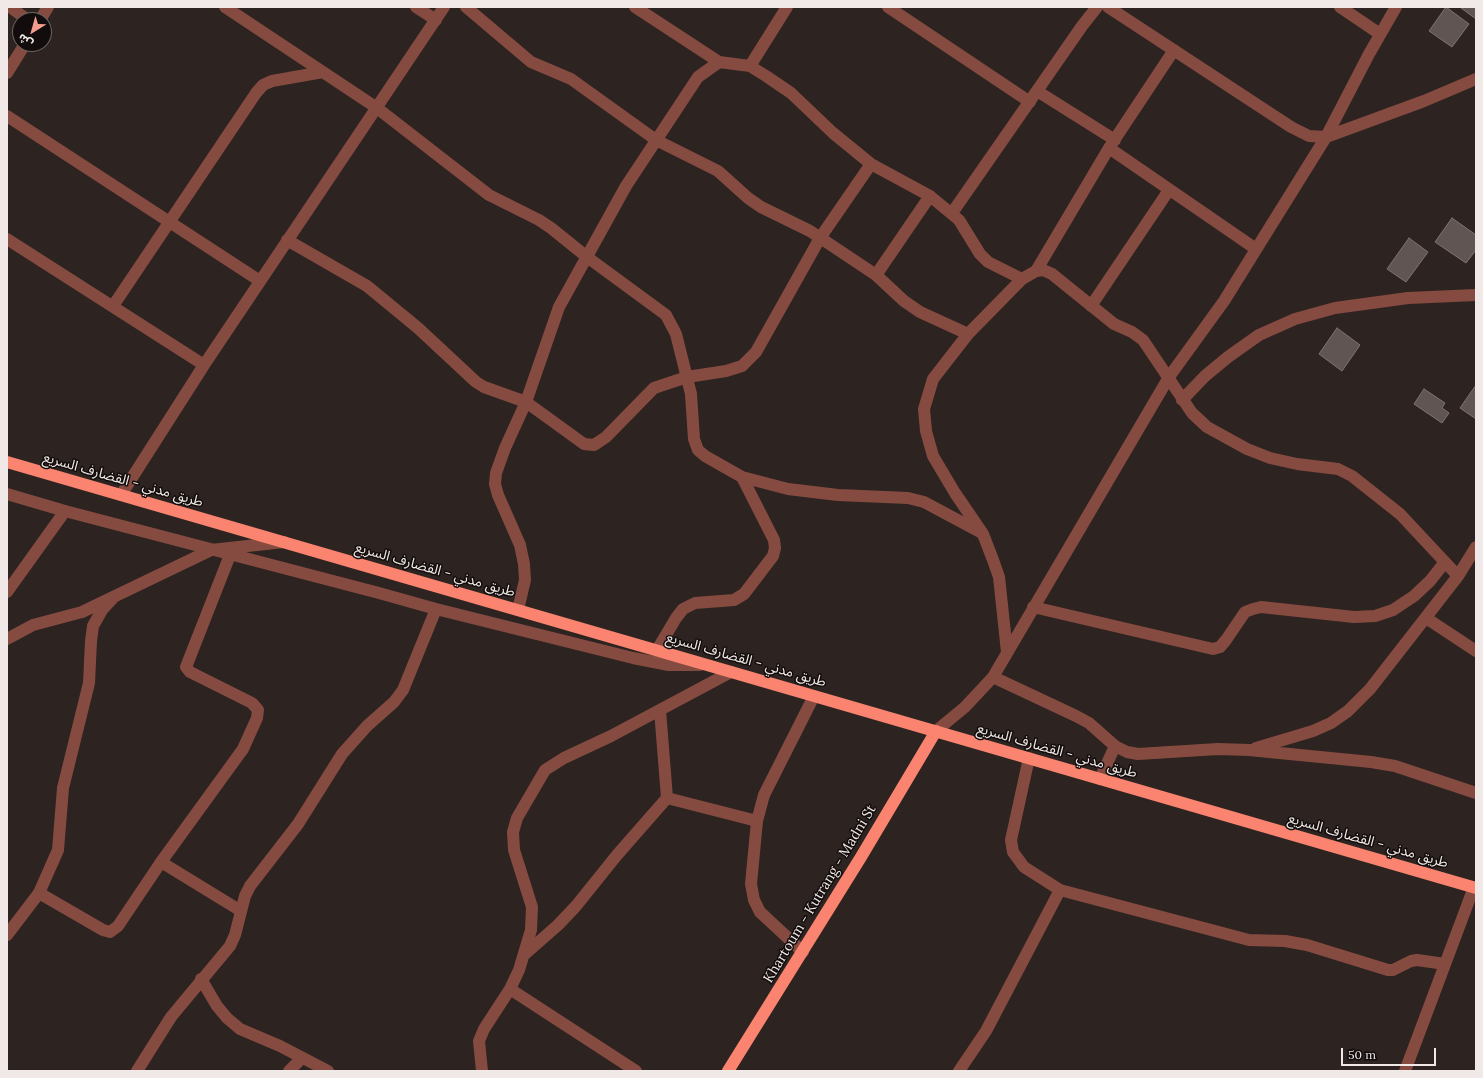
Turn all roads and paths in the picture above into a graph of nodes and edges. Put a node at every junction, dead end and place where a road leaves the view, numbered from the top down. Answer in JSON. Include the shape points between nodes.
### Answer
{"nodes":[{"id":1,"x":225,"y":7,"type":"edge"},
{"id":2,"x":416,"y":7,"type":"edge"},
{"id":3,"x":444,"y":7,"type":"edge"},
{"id":4,"x":466,"y":7,"type":"edge"},
{"id":5,"x":635,"y":7,"type":"edge"},
{"id":6,"x":787,"y":7,"type":"edge"},
{"id":7,"x":888,"y":7,"type":"edge"},
{"id":8,"x":1097,"y":7,"type":"edge"},
{"id":9,"x":1108,"y":7,"type":"edge"},
{"id":10,"x":1340,"y":7,"type":"edge"},
{"id":11,"x":1396,"y":7,"type":"edge"},
{"id":12,"x":436,"y":20,"type":"junction"},
{"id":13,"x":1380,"y":34,"type":"junction"},
{"id":14,"x":1174,"y":50,"type":"junction"},
{"id":15,"x":20,"y":52,"type":"edge"},
{"id":16,"x":719,"y":62,"type":"junction"},
{"id":17,"x":750,"y":66,"type":"junction"},
{"id":18,"x":323,"y":72,"type":"junction"},
{"id":19,"x":7,"y":73,"type":"edge"},
{"id":20,"x":1476,"y":79,"type":"edge"},
{"id":21,"x":1037,"y":91,"type":"junction"},
{"id":22,"x":1030,"y":102,"type":"junction"},
{"id":23,"x":377,"y":108,"type":"junction"},
{"id":24,"x":7,"y":116,"type":"edge"},
{"id":25,"x":1326,"y":137,"type":"junction"},
{"id":26,"x":656,"y":140,"type":"junction"},
{"id":27,"x":1112,"y":144,"type":"junction"},
{"id":28,"x":871,"y":164,"type":"junction"},
{"id":29,"x":1169,"y":190,"type":"junction"},
{"id":30,"x":930,"y":196,"type":"junction"},
{"id":31,"x":952,"y":214,"type":"junction"},
{"id":32,"x":170,"y":222,"type":"junction"},
{"id":33,"x":7,"y":238,"type":"edge"},
{"id":34,"x":820,"y":238,"type":"junction"},
{"id":35,"x":287,"y":240,"type":"junction"},
{"id":36,"x":1256,"y":249,"type":"junction"},
{"id":37,"x":587,"y":257,"type":"junction"},
{"id":38,"x":1036,"y":271,"type":"junction"},
{"id":39,"x":876,"y":275,"type":"junction"},
{"id":40,"x":1022,"y":279,"type":"junction"},
{"id":41,"x":260,"y":282,"type":"junction"},
{"id":42,"x":1476,"y":295,"type":"edge"},
{"id":43,"x":113,"y":306,"type":"junction"},
{"id":44,"x":1091,"y":306,"type":"junction"},
{"id":45,"x":968,"y":334,"type":"junction"},
{"id":46,"x":204,"y":365,"type":"junction"},
{"id":47,"x":687,"y":377,"type":"junction"},
{"id":48,"x":1169,"y":377,"type":"junction"},
{"id":49,"x":1182,"y":400,"type":"junction"},
{"id":50,"x":526,"y":402,"type":"junction"},
{"id":51,"x":7,"y":462,"type":"edge"},
{"id":52,"x":742,"y":477,"type":"junction"},
{"id":53,"x":7,"y":494,"type":"edge"},
{"id":54,"x":121,"y":495,"type":"junction"},
{"id":55,"x":65,"y":512,"type":"junction"},
{"id":56,"x":983,"y":534,"type":"junction"},
{"id":57,"x":284,"y":542,"type":"junction"},
{"id":58,"x":1476,"y":547,"type":"edge"},
{"id":59,"x":211,"y":550,"type":"junction"},
{"id":60,"x":230,"y":555,"type":"junction"},
{"id":61,"x":1445,"y":562,"type":"junction"},
{"id":62,"x":1458,"y":576,"type":"junction"},
{"id":63,"x":7,"y":592,"type":"edge"},
{"id":64,"x":114,"y":597,"type":"junction"},
{"id":65,"x":1034,"y":607,"type":"junction"},
{"id":66,"x":436,"y":609,"type":"junction"},
{"id":67,"x":518,"y":610,"type":"junction"},
{"id":68,"x":1426,"y":618,"type":"junction"},
{"id":69,"x":7,"y":639,"type":"edge"},
{"id":70,"x":656,"y":650,"type":"junction"},
{"id":71,"x":1476,"y":651,"type":"edge"},
{"id":72,"x":1007,"y":652,"type":"junction"},
{"id":73,"x":710,"y":665,"type":"junction"},
{"id":74,"x":731,"y":672,"type":"junction"},
{"id":75,"x":993,"y":677,"type":"junction"},
{"id":76,"x":814,"y":696,"type":"junction"},
{"id":77,"x":660,"y":710,"type":"junction"},
{"id":78,"x":936,"y":731,"type":"junction"},
{"id":79,"x":1115,"y":746,"type":"junction"},
{"id":80,"x":1249,"y":750,"type":"junction"},
{"id":81,"x":1029,"y":758,"type":"junction"},
{"id":82,"x":1100,"y":779,"type":"junction"},
{"id":83,"x":1476,"y":793,"type":"edge"},
{"id":84,"x":667,"y":798,"type":"junction"},
{"id":85,"x":757,"y":821,"type":"junction"},
{"id":86,"x":160,"y":862,"type":"junction"},
{"id":87,"x":1475,"y":888,"type":"edge"},
{"id":88,"x":1060,"y":890,"type":"junction"},
{"id":89,"x":39,"y":893,"type":"junction"},
{"id":90,"x":241,"y":910,"type":"junction"},
{"id":91,"x":7,"y":935,"type":"edge"},
{"id":92,"x":803,"y":952,"type":"junction"},
{"id":93,"x":525,"y":954,"type":"junction"},
{"id":94,"x":1445,"y":964,"type":"junction"},
{"id":95,"x":201,"y":979,"type":"junction"},
{"id":96,"x":510,"y":989,"type":"junction"},
{"id":97,"x":302,"y":1058,"type":"junction"},
{"id":98,"x":137,"y":1071,"type":"edge"},
{"id":99,"x":289,"y":1071,"type":"edge"},
{"id":100,"x":328,"y":1071,"type":"edge"},
{"id":101,"x":482,"y":1071,"type":"edge"},
{"id":102,"x":636,"y":1071,"type":"edge"},
{"id":103,"x":728,"y":1071,"type":"edge"},
{"id":104,"x":959,"y":1071,"type":"edge"},
{"id":105,"x":1405,"y":1071,"type":"edge"}],
"edges":[{"from":1,"to":18,"type":"street"},
{"from":2,"to":12,"type":"street"},
{"from":3,"to":12,"type":"street"},
{"from":4,"to":26,"type":"street","via":[[531,62],[571,79]]},
{"from":5,"to":16,"type":"street"},
{"from":6,"to":17,"type":"street"},
{"from":7,"to":22,"type":"street"},
{"from":8,"to":21,"type":"street"},
{"from":9,"to":14,"type":"street"},
{"from":10,"to":13,"type":"street"},
{"from":11,"to":13,"type":"street"},
{"from":12,"to":23,"type":"street"},
{"from":13,"to":25,"type":"street"},
{"from":14,"to":25,"type":"street","via":[[1291,127],[1309,136]]},
{"from":14,"to":27,"type":"street"},
{"from":15,"to":19,"type":"street"},
{"from":16,"to":17,"type":"street"},
{"from":16,"to":26,"type":"street","via":[[698,77]]},
{"from":17,"to":28,"type":"street","via":[[791,93],[833,133]]},
{"from":18,"to":23,"type":"street"},
{"from":18,"to":32,"type":"street","via":[[272,81],[263,85]]},
{"from":20,"to":25,"type":"street"},
{"from":21,"to":22,"type":"street"},
{"from":21,"to":27,"type":"street"},
{"from":22,"to":31,"type":"street"},
{"from":23,"to":35,"type":"street"},
{"from":23,"to":37,"type":"street","via":[[478,188],[539,220]]},
{"from":24,"to":32,"type":"street"},
{"from":25,"to":36,"type":"street"},
{"from":26,"to":34,"type":"street","via":[[718,171],[761,207]]},
{"from":26,"to":37,"type":"street","via":[[626,186]]},
{"from":27,"to":29,"type":"street"},
{"from":27,"to":38,"type":"street"},
{"from":28,"to":30,"type":"street"},
{"from":28,"to":34,"type":"street"},
{"from":29,"to":36,"type":"street"},
{"from":29,"to":44,"type":"street"},
{"from":30,"to":31,"type":"street"},
{"from":30,"to":39,"type":"street"},
{"from":31,"to":40,"type":"street","via":[[988,262]]},
{"from":32,"to":41,"type":"street"},
{"from":32,"to":43,"type":"street"},
{"from":33,"to":43,"type":"street"},
{"from":34,"to":39,"type":"street"},
{"from":34,"to":47,"type":"street","via":[[756,352],[742,366]]},
{"from":35,"to":41,"type":"street"},
{"from":35,"to":50,"type":"street","via":[[367,286],[418,328],[476,382]]},
{"from":36,"to":48,"type":"street","via":[[1224,301]]},
{"from":37,"to":47,"type":"street","via":[[666,315],[676,334]]},
{"from":37,"to":50,"type":"street","via":[[559,307]]},
{"from":38,"to":40,"type":"street"},
{"from":38,"to":44,"type":"street","via":[[1043,270],[1052,274]]},
{"from":39,"to":45,"type":"street","via":[[920,312]]},
{"from":40,"to":45,"type":"street"},
{"from":41,"to":46,"type":"street"},
{"from":42,"to":49,"type":"street","via":[[1408,298],[1335,308],[1295,318],[1259,335],[1228,357]]},
{"from":43,"to":46,"type":"street"},
{"from":44,"to":48,"type":"street","via":[[1114,324],[1143,340]]},
{"from":45,"to":56,"type":"street","via":[[933,379],[924,409],[926,431],[933,456]]},
{"from":46,"to":54,"type":"street"},
{"from":47,"to":50,"type":"street","via":[[654,388],[606,437],[594,445],[584,444]]},
{"from":47,"to":52,"type":"street","via":[[692,394],[694,439],[698,450]]},
{"from":48,"to":49,"type":"street"},
{"from":48,"to":65,"type":"street"},
{"from":49,"to":61,"type":"street","via":[[1208,427],[1248,449],[1270,458],[1338,469],[1352,476],[1400,514]]},
{"from":50,"to":67,"type":"street","via":[[504,448],[495,484],[520,545],[524,564],[525,580]]},
{"from":51,"to":54,"type":"highway","name":"طريق مدني - القضارف السريع"},
{"from":52,"to":56,"type":"street","via":[[788,489],[908,498],[924,502]]},
{"from":52,"to":70,"type":"street","via":[[774,540],[773,556],[744,594],[734,600],[695,603],[683,610]]},
{"from":53,"to":55,"type":"street"},
{"from":54,"to":57,"type":"highway","name":"طريق مدني - القضارف السريع"},
{"from":55,"to":59,"type":"street"},
{"from":55,"to":63,"type":"street"},
{"from":56,"to":72,"type":"street","via":[[999,577]]},
{"from":57,"to":59,"type":"street"},
{"from":57,"to":67,"type":"highway","name":"طريق مدني - القضارف السريع"},
{"from":58,"to":62,"type":"street"},
{"from":59,"to":60,"type":"street"},
{"from":59,"to":64,"type":"street"},
{"from":60,"to":66,"type":"street"},
{"from":60,"to":86,"type":"street","via":[[186,667],[190,672],[252,703],[258,710],[257,718],[244,749]]},
{"from":61,"to":62,"type":"street"},
{"from":61,"to":65,"type":"street","via":[[1430,582],[1393,610],[1375,616],[1354,617],[1261,607],[1245,612],[1226,640],[1214,649]]},
{"from":62,"to":68,"type":"street"},
{"from":64,"to":69,"type":"street","via":[[82,612],[33,625]]},
{"from":64,"to":89,"type":"street","via":[[102,610],[93,626],[89,683],[63,788],[58,850]]},
{"from":65,"to":72,"type":"street"},
{"from":66,"to":73,"type":"street","via":[[633,658],[669,665]]},
{"from":66,"to":90,"type":"street","via":[[403,690],[342,754],[298,824],[250,886]]},
{"from":67,"to":70,"type":"highway","name":"طريق مدني - القضارف السريع"},
{"from":68,"to":71,"type":"street"},
{"from":68,"to":80,"type":"street","via":[[1370,689],[1348,711],[1313,731]]},
{"from":70,"to":73,"type":"highway","name":"طريق مدني - القضارف السريع"},
{"from":72,"to":75,"type":"street"},
{"from":73,"to":74,"type":"highway","name":"طريق مدني - القضارف السريع"},
{"from":74,"to":76,"type":"highway","name":"طريق مدني - القضارف السريع"},
{"from":74,"to":77,"type":"street"},
{"from":75,"to":78,"type":"street","via":[[965,707]]},
{"from":75,"to":79,"type":"street","via":[[1076,716]]},
{"from":76,"to":78,"type":"highway","name":"طريق مدني - القضارف السريع"},
{"from":76,"to":85,"type":"street","via":[[764,795]]},
{"from":77,"to":84,"type":"street"},
{"from":77,"to":93,"type":"street","via":[[552,764],[545,770],[517,818],[513,832],[514,850],[532,907],[531,930]]},
{"from":78,"to":81,"type":"highway","name":"طريق مدني - القضارف السريع"},
{"from":78,"to":92,"type":"highway","name":"Khartoum - Kutrang - Madni St"},
{"from":79,"to":80,"type":"street","via":[[1138,754],[1218,749]]},
{"from":79,"to":82,"type":"street"},
{"from":80,"to":83,"type":"street","via":[[1395,766]]},
{"from":81,"to":82,"type":"highway","name":"طريق مدني - القضارف السريع"},
{"from":81,"to":88,"type":"street","via":[[1012,840],[1013,852],[1024,867]]},
{"from":82,"to":87,"type":"highway","name":"طريق مدني - القضارف السريع"},
{"from":84,"to":85,"type":"street"},
{"from":84,"to":93,"type":"street","via":[[576,906]]},
{"from":85,"to":92,"type":"street","via":[[751,884],[754,900],[760,912]]},
{"from":86,"to":89,"type":"street","via":[[118,926],[110,932],[102,930]]},
{"from":86,"to":90,"type":"street"},
{"from":87,"to":94,"type":"street"},
{"from":88,"to":94,"type":"street","via":[[1242,938],[1307,945],[1388,970],[1417,960]]},
{"from":88,"to":104,"type":"street","via":[[986,1031]]},
{"from":89,"to":91,"type":"street"},
{"from":90,"to":95,"type":"street","via":[[230,946]]},
{"from":92,"to":103,"type":"highway","name":"Khartoum - Kutrang - Madni St"},
{"from":93,"to":96,"type":"street"},
{"from":94,"to":105,"type":"street"},
{"from":95,"to":97,"type":"street","via":[[217,1006],[240,1029]]},
{"from":95,"to":98,"type":"street","via":[[171,1017]]},
{"from":96,"to":101,"type":"street","via":[[479,1041]]},
{"from":96,"to":102,"type":"street"},
{"from":97,"to":99,"type":"street"},
{"from":97,"to":100,"type":"street"}]}
